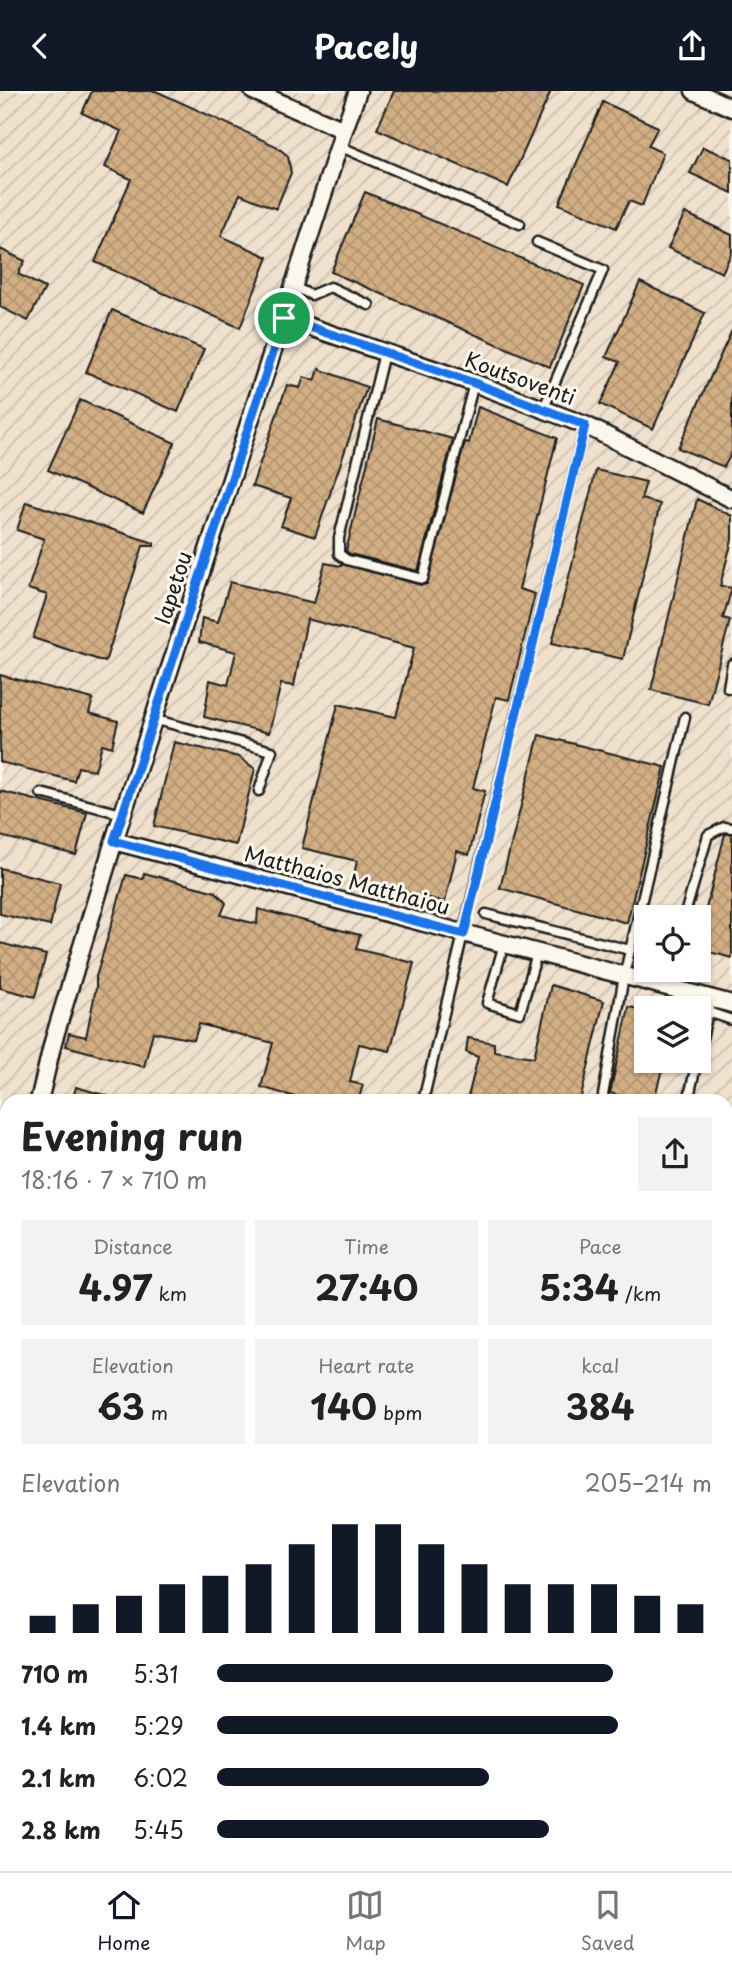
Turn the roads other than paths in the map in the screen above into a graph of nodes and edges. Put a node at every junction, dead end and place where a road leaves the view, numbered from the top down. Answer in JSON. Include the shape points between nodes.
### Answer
{"nodes":[{"id":1,"x":253,"y":91,"type":"edge"},
{"id":2,"x":358,"y":91,"type":"edge"},
{"id":3,"x":697,"y":92,"type":"edge"},
{"id":4,"x":732,"y":108,"type":"edge"},
{"id":5,"x":341,"y":138,"type":"junction"},
{"id":6,"x":520,"y":224,"type":"dead end"},
{"id":7,"x":537,"y":242,"type":"dead end"},
{"id":8,"x":294,"y":287,"type":"junction"},
{"id":9,"x":369,"y":305,"type":"dead end"},
{"id":10,"x":284,"y":318,"type":"junction"},
{"id":11,"x":384,"y":353,"type":"junction"},
{"id":12,"x":474,"y":383,"type":"junction"},
{"id":13,"x":543,"y":409,"type":"junction"},
{"id":14,"x":585,"y":425,"type":"junction"},
{"id":15,"x":732,"y":499,"type":"edge"},
{"id":16,"x":732,"y":664,"type":"edge"},
{"id":17,"x":728,"y":688,"type":"dead end"},
{"id":18,"x":685,"y":717,"type":"dead end"},
{"id":19,"x":153,"y":719,"type":"junction"},
{"id":20,"x":259,"y":791,"type":"dead end"},
{"id":21,"x":41,"y":793,"type":"dead end"},
{"id":22,"x":122,"y":814,"type":"junction"},
{"id":23,"x":732,"y":828,"type":"edge"},
{"id":24,"x":114,"y":841,"type":"junction"},
{"id":25,"x":688,"y":905,"type":"edge"},
{"id":26,"x":486,"y":914,"type":"dead end"},
{"id":27,"x":464,"y":934,"type":"junction"},
{"id":28,"x":504,"y":944,"type":"junction"},
{"id":29,"x":630,"y":950,"type":"junction"},
{"id":30,"x":537,"y":953,"type":"junction"},
{"id":31,"x":624,"y":976,"type":"junction"},
{"id":32,"x":666,"y":982,"type":"edge"},
{"id":33,"x":665,"y":987,"type":"junction"},
{"id":34,"x":688,"y":996,"type":"edge"},
{"id":35,"x":732,"y":1004,"type":"edge"},
{"id":36,"x":711,"y":1005,"type":"edge"},
{"id":37,"x":711,"y":1006,"type":"edge"},
{"id":38,"x":732,"y":1020,"type":"edge"},
{"id":39,"x":695,"y":1073,"type":"edge"},
{"id":40,"x":41,"y":1094,"type":"edge"},
{"id":41,"x":425,"y":1094,"type":"edge"},
{"id":42,"x":603,"y":1094,"type":"edge"},
{"id":43,"x":690,"y":1094,"type":"edge"}],
"edges":[{"from":1,"to":5,"type":"street"},
{"from":2,"to":5,"type":"street","name":"Iapetou"},
{"from":3,"to":4,"type":"street"},
{"from":5,"to":6,"type":"lane"},
{"from":5,"to":8,"type":"street","name":"Iapetou"},
{"from":7,"to":13,"type":"lane","via":[[603,270]]},
{"from":8,"to":9,"type":"lane","via":[[311,295],[330,287]]},
{"from":8,"to":10,"type":"street","name":"Iapetou"},
{"from":10,"to":11,"type":"street","name":"Koutsoventi"},
{"from":10,"to":19,"type":"street","name":"Iapetou"},
{"from":11,"to":12,"type":"street","name":"Koutsoventi"},
{"from":11,"to":12,"type":"lane","via":[[339,538],[339,554],[347,559],[424,579]]},
{"from":12,"to":13,"type":"street","name":"Koutsoventi"},
{"from":13,"to":14,"type":"street","name":"Koutsoventi"},
{"from":14,"to":15,"type":"street","name":"Koutsoventi"},
{"from":14,"to":27,"type":"lane"},
{"from":16,"to":17,"type":"lane"},
{"from":18,"to":29,"type":"lane"},
{"from":19,"to":20,"type":"lane","via":[[272,751]]},
{"from":19,"to":22,"type":"street","name":"Iapetou"},
{"from":21,"to":22,"type":"lane"},
{"from":22,"to":24,"type":"street","name":"Iapetou"},
{"from":23,"to":25,"type":"lane","via":[[708,835]]},
{"from":24,"to":27,"type":"street","name":"Matthaios Matthaiou"},
{"from":24,"to":40,"type":"street","name":"Iapetou"},
{"from":26,"to":29,"type":"lane"},
{"from":27,"to":28,"type":"street","name":"Matthaios Matthaiou"},
{"from":27,"to":41,"type":"lane"},
{"from":28,"to":30,"type":"street","name":"Matthaios Matthaiou"},
{"from":28,"to":30,"type":"lane","via":[[487,1003],[520,1013]]},
{"from":29,"to":31,"type":"lane"},
{"from":30,"to":31,"type":"street","name":"Matthaios Matthaiou"},
{"from":31,"to":33,"type":"street","name":"Matthaios Matthaiou"},
{"from":31,"to":42,"type":"lane"},
{"from":32,"to":33,"type":"lane"},
{"from":33,"to":34,"type":"street","name":"Matthaios Matthaiou"},
{"from":35,"to":36,"type":"street","name":"Matthaios Matthaiou"},
{"from":37,"to":38,"type":"lane"},
{"from":39,"to":43,"type":"lane"}]}
